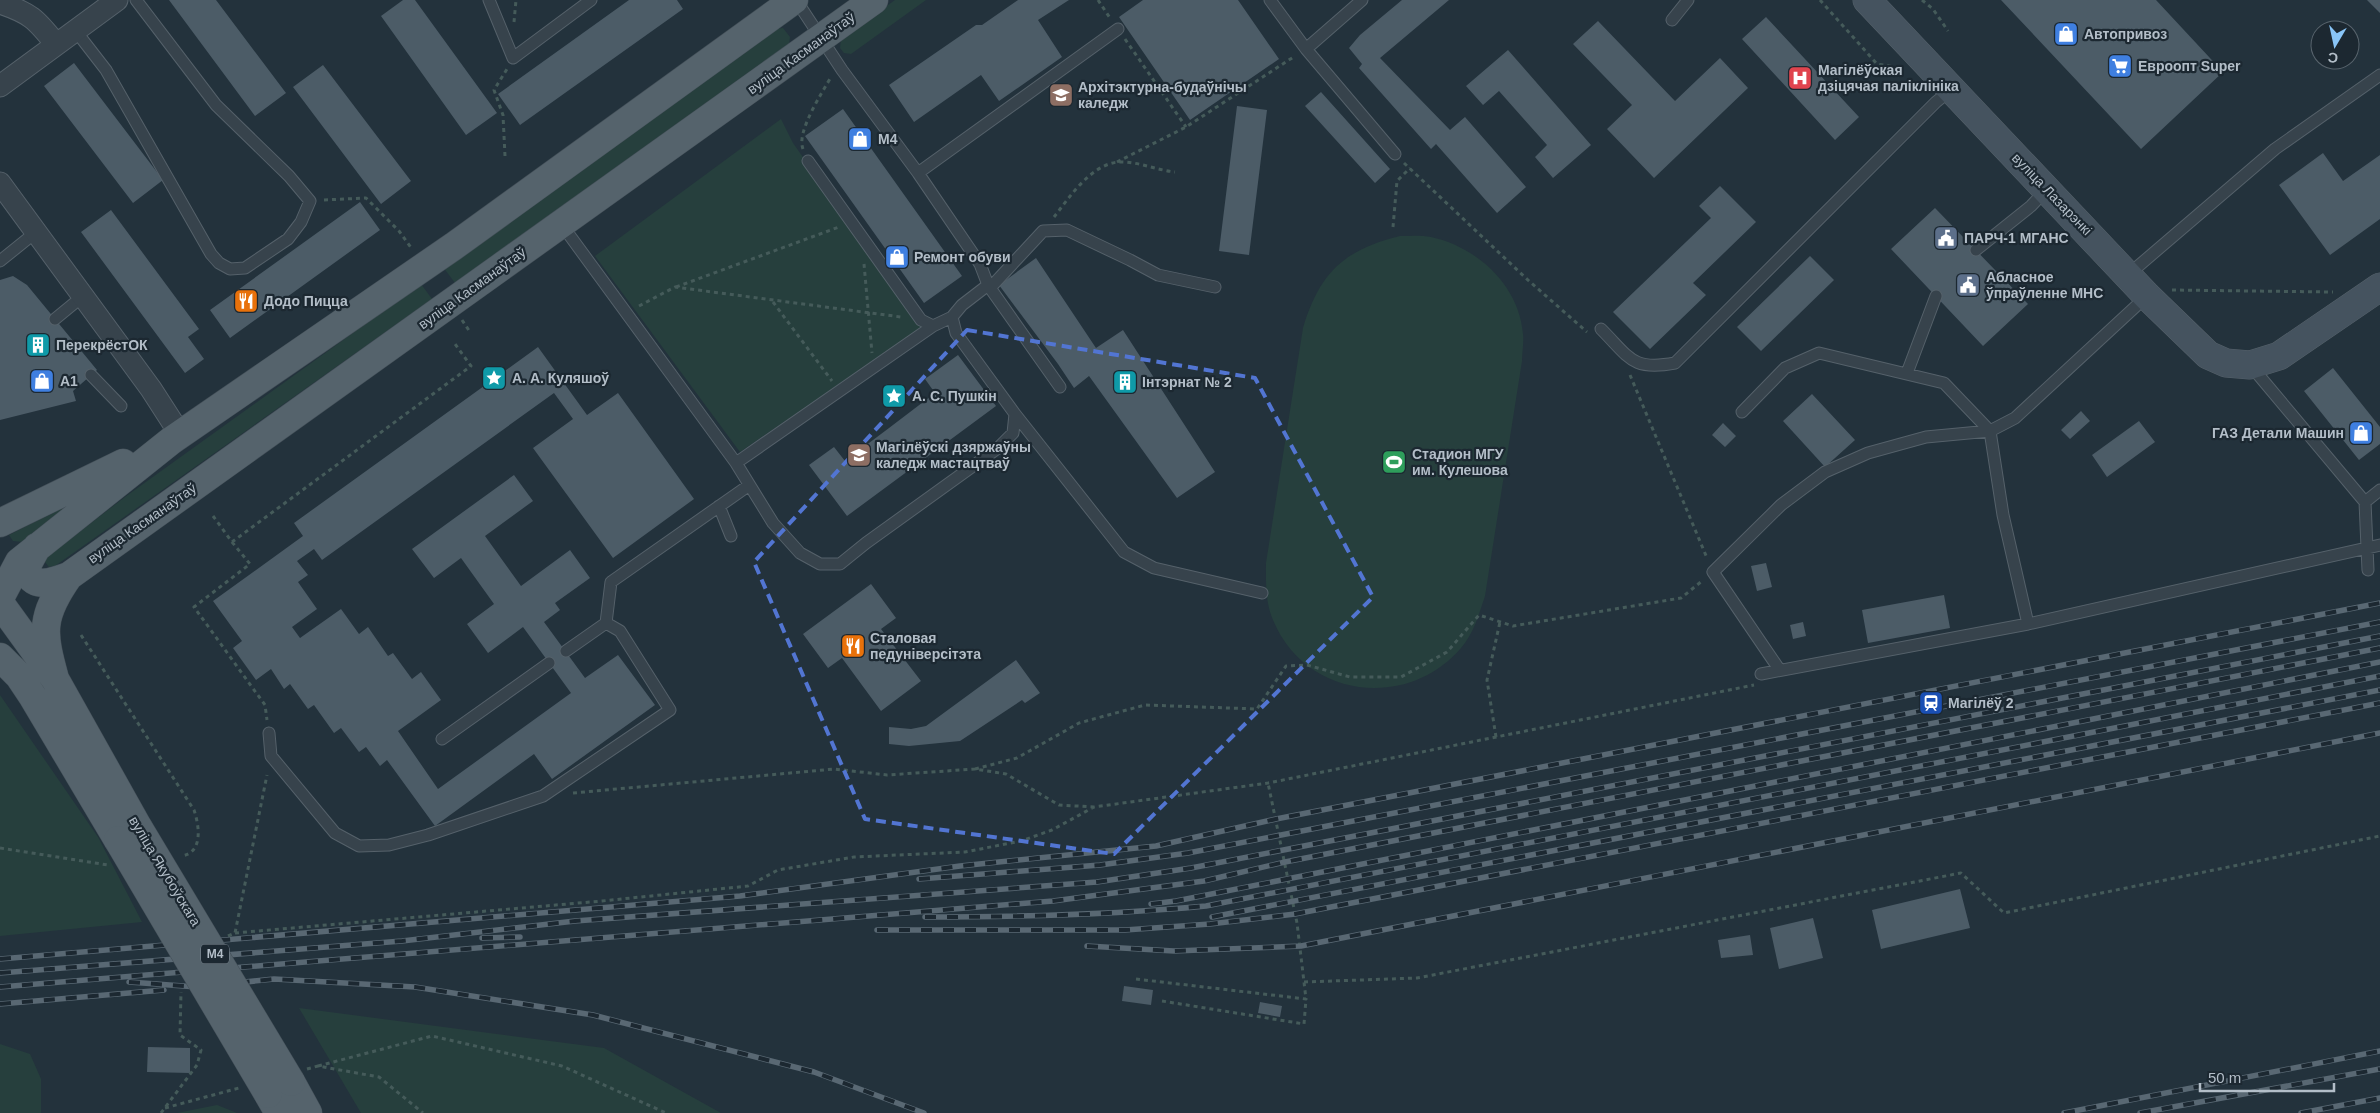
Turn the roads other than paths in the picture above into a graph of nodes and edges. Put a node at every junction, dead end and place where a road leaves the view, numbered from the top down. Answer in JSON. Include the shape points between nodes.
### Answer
{"nodes":[{"id":1,"x":117,"y":0,"type":"edge"},
{"id":2,"x":136,"y":0,"type":"edge"},
{"id":3,"x":489,"y":0,"type":"edge"},
{"id":4,"x":591,"y":0,"type":"edge"},
{"id":5,"x":795,"y":0,"type":"edge"},
{"id":6,"x":874,"y":0,"type":"edge"},
{"id":7,"x":1270,"y":0,"type":"edge"},
{"id":8,"x":1362,"y":0,"type":"edge"},
{"id":9,"x":1688,"y":0,"type":"edge"},
{"id":10,"x":1867,"y":0,"type":"edge"},
{"id":11,"x":0,"y":3,"type":"edge"},
{"id":12,"x":1672,"y":20,"type":"dead end"},
{"id":13,"x":1118,"y":29,"type":"road end"},
{"id":14,"x":75,"y":30,"type":"junction"},
{"id":15,"x":821,"y":38,"type":"junction"},
{"id":16,"x":55,"y":44,"type":"junction"},
{"id":17,"x":1306,"y":49,"type":"junction"},
{"id":18,"x":2380,"y":75,"type":"edge"},
{"id":19,"x":0,"y":86,"type":"edge"},
{"id":20,"x":1952,"y":89,"type":"junction"},
{"id":21,"x":1395,"y":154,"type":"road end"},
{"id":22,"x":808,"y":161,"type":"road end"},
{"id":23,"x":918,"y":173,"type":"junction"},
{"id":24,"x":0,"y":183,"type":"edge"},
{"id":25,"x":2047,"y":188,"type":"junction"},
{"id":26,"x":562,"y":225,"type":"junction"},
{"id":27,"x":36,"y":232,"type":"junction"},
{"id":28,"x":1976,"y":250,"type":"dead end"},
{"id":29,"x":0,"y":261,"type":"edge"},
{"id":30,"x":2129,"y":274,"type":"junction"},
{"id":31,"x":989,"y":287,"type":"junction"},
{"id":32,"x":1215,"y":287,"type":"dead end"},
{"id":33,"x":2380,"y":287,"type":"edge"},
{"id":34,"x":2158,"y":293,"type":"junction"},
{"id":35,"x":83,"y":296,"type":"junction"},
{"id":36,"x":1936,"y":296,"type":"dead end"},
{"id":37,"x":952,"y":317,"type":"junction"},
{"id":38,"x":55,"y":319,"type":"dead end"},
{"id":39,"x":933,"y":326,"type":"junction"},
{"id":40,"x":1601,"y":330,"type":"dead end"},
{"id":41,"x":2250,"y":366,"type":"junction"},
{"id":42,"x":1907,"y":373,"type":"junction"},
{"id":43,"x":91,"y":375,"type":"dead end"},
{"id":44,"x":1060,"y":387,"type":"dead end"},
{"id":45,"x":121,"y":406,"type":"dead end"},
{"id":46,"x":1742,"y":412,"type":"dead end"},
{"id":47,"x":1015,"y":414,"type":"junction"},
{"id":48,"x":1990,"y":431,"type":"junction"},
{"id":49,"x":176,"y":437,"type":"junction"},
{"id":50,"x":736,"y":463,"type":"junction"},
{"id":51,"x":748,"y":486,"type":"junction"},
{"id":52,"x":2380,"y":490,"type":"edge"},
{"id":53,"x":2365,"y":502,"type":"junction"},
{"id":54,"x":719,"y":506,"type":"junction"},
{"id":55,"x":0,"y":523,"type":"edge"},
{"id":56,"x":731,"y":536,"type":"dead end"},
{"id":57,"x":2380,"y":545,"type":"edge"},
{"id":58,"x":37,"y":547,"type":"junction"},
{"id":59,"x":2367,"y":547,"type":"junction"},
{"id":60,"x":2368,"y":570,"type":"dead end"},
{"id":61,"x":70,"y":576,"type":"junction"},
{"id":62,"x":1262,"y":593,"type":"dead end"},
{"id":63,"x":0,"y":601,"type":"edge"},
{"id":64,"x":0,"y":613,"type":"edge"},
{"id":65,"x":606,"y":622,"type":"junction"},
{"id":66,"x":2028,"y":624,"type":"junction"},
{"id":67,"x":566,"y":651,"type":"dead end"},
{"id":68,"x":0,"y":657,"type":"edge"},
{"id":69,"x":549,"y":662,"type":"dead end"},
{"id":70,"x":1779,"y":669,"type":"junction"},
{"id":71,"x":55,"y":679,"type":"junction"},
{"id":72,"x":1762,"y":679,"type":"road end"},
{"id":73,"x":26,"y":686,"type":"junction"},
{"id":74,"x":268,"y":733,"type":"road end"},
{"id":75,"x":442,"y":739,"type":"dead end"},
{"id":76,"x":128,"y":834,"type":"junction"},
{"id":77,"x":279,"y":1096,"type":"edge"},
{"id":78,"x":308,"y":1113,"type":"edge"}],
"edges":[{"from":1,"to":14,"type":"street"},
{"from":2,"to":14,"type":"lane","via":[[216,105],[310,201],[301,222],[288,239],[244,268],[230,269],[211,254],[106,70]]},
{"from":3,"to":4,"type":"lane","via":[[514,58]]},
{"from":5,"to":15,"type":"lane"},
{"from":5,"to":49,"type":"main road","via":[[454,246]]},
{"from":6,"to":15,"type":"main road","name":"вуліца Касманаўтаў"},
{"from":7,"to":17,"type":"lane"},
{"from":8,"to":17,"type":"lane"},
{"from":9,"to":12,"type":"lane"},
{"from":10,"to":20,"type":"main road","name":"вуліца Лазарэнкі"},
{"from":11,"to":16,"type":"street","via":[[23,11],[38,22]]},
{"from":13,"to":23,"type":"lane"},
{"from":14,"to":16,"type":"street"},
{"from":15,"to":23,"type":"lane"},
{"from":15,"to":26,"type":"main road","name":"вуліца Касманаўтаў"},
{"from":16,"to":19,"type":"street"},
{"from":17,"to":21,"type":"lane"},
{"from":18,"to":30,"type":"lane","via":[[2276,149]]},
{"from":20,"to":25,"type":"main road","name":"вуліца Лазарэнкі"},
{"from":20,"to":40,"type":"lane","via":[[1675,364],[1654,367],[1635,363]]},
{"from":22,"to":39,"type":"lane","via":[[921,320]]},
{"from":23,"to":31,"type":"lane","via":[[980,264]]},
{"from":24,"to":27,"type":"street"},
{"from":25,"to":28,"type":"lane","via":[[2031,206]]},
{"from":25,"to":30,"type":"main road","name":"вуліца Лазарэнкі"},
{"from":26,"to":50,"type":"lane"},
{"from":26,"to":61,"type":"main road","name":"вуліца Касманаўтаў"},
{"from":27,"to":29,"type":"lane"},
{"from":27,"to":35,"type":"street"},
{"from":30,"to":34,"type":"main road","name":"вуліца Лазарэнкі"},
{"from":31,"to":32,"type":"lane","via":[[1043,231],[1067,230],[1158,276]]},
{"from":31,"to":37,"type":"lane","via":[[962,305]]},
{"from":31,"to":44,"type":"lane"},
{"from":33,"to":41,"type":"main road","via":[[2278,356]]},
{"from":34,"to":41,"type":"main road","name":"вуліца Лазарэнкі","via":[[2208,355],[2226,363]]},
{"from":34,"to":48,"type":"lane","via":[[2015,418]]},
{"from":35,"to":38,"type":"lane"},
{"from":35,"to":49,"type":"street","via":[[151,389]]},
{"from":36,"to":42,"type":"lane"},
{"from":37,"to":39,"type":"lane"},
{"from":37,"to":47,"type":"lane","via":[[956,333]]},
{"from":39,"to":50,"type":"lane"},
{"from":41,"to":53,"type":"lane"},
{"from":42,"to":46,"type":"lane","via":[[1819,353],[1785,368]]},
{"from":42,"to":48,"type":"lane","via":[[1944,382]]},
{"from":43,"to":45,"type":"lane"},
{"from":47,"to":51,"type":"lane","via":[[1013,433],[998,448],[840,564],[820,564],[800,553],[773,523]]},
{"from":47,"to":62,"type":"lane","via":[[1124,552],[1154,568]]},
{"from":48,"to":66,"type":"lane","via":[[2003,514]]},
{"from":48,"to":70,"type":"lane","via":[[1926,437],[1868,453],[1825,472],[1781,505],[1713,572]]},
{"from":49,"to":55,"type":"main road"},
{"from":49,"to":58,"type":"main road"},
{"from":50,"to":51,"type":"lane"},
{"from":51,"to":54,"type":"lane"},
{"from":52,"to":53,"type":"lane"},
{"from":53,"to":59,"type":"lane"},
{"from":54,"to":56,"type":"lane"},
{"from":54,"to":65,"type":"lane","via":[[611,582]]},
{"from":57,"to":59,"type":"lane"},
{"from":58,"to":61,"type":"main road","via":[[26,567],[28,575],[42,583]]},
{"from":58,"to":63,"type":"main road","via":[[11,574]]},
{"from":59,"to":60,"type":"lane"},
{"from":59,"to":66,"type":"lane"},
{"from":61,"to":63,"type":"main road","name":"вуліца Касманаўтаў","via":[[46,591]]},
{"from":61,"to":71,"type":"main road","name":"вуліца Касманаўтаў","via":[[53,598],[46,620],[46,646]]},
{"from":63,"to":71,"type":"main road","number":"М4"},
{"from":64,"to":73,"type":"main road","via":[[4,641]]},
{"from":65,"to":67,"type":"lane"},
{"from":65,"to":74,"type":"lane","via":[[620,631],[670,710],[543,796],[428,835],[389,845],[358,846],[335,834],[271,756]]},
{"from":66,"to":70,"type":"lane"},
{"from":68,"to":73,"type":"main road","number":"М4"},
{"from":69,"to":75,"type":"lane"},
{"from":70,"to":72,"type":"lane"},
{"from":71,"to":76,"type":"main road","name":"вуліца Якубоўскага","number":"М4"},
{"from":73,"to":76,"type":"main road","name":"вуліца Якубоўскага","number":"М4"},
{"from":76,"to":77,"type":"main road","name":"вуліца Якубоўскага","number":"М4","bridge":true},
{"from":77,"to":78,"type":"main road","name":"вуліца Якубоўскага","number":"М4"}]}
